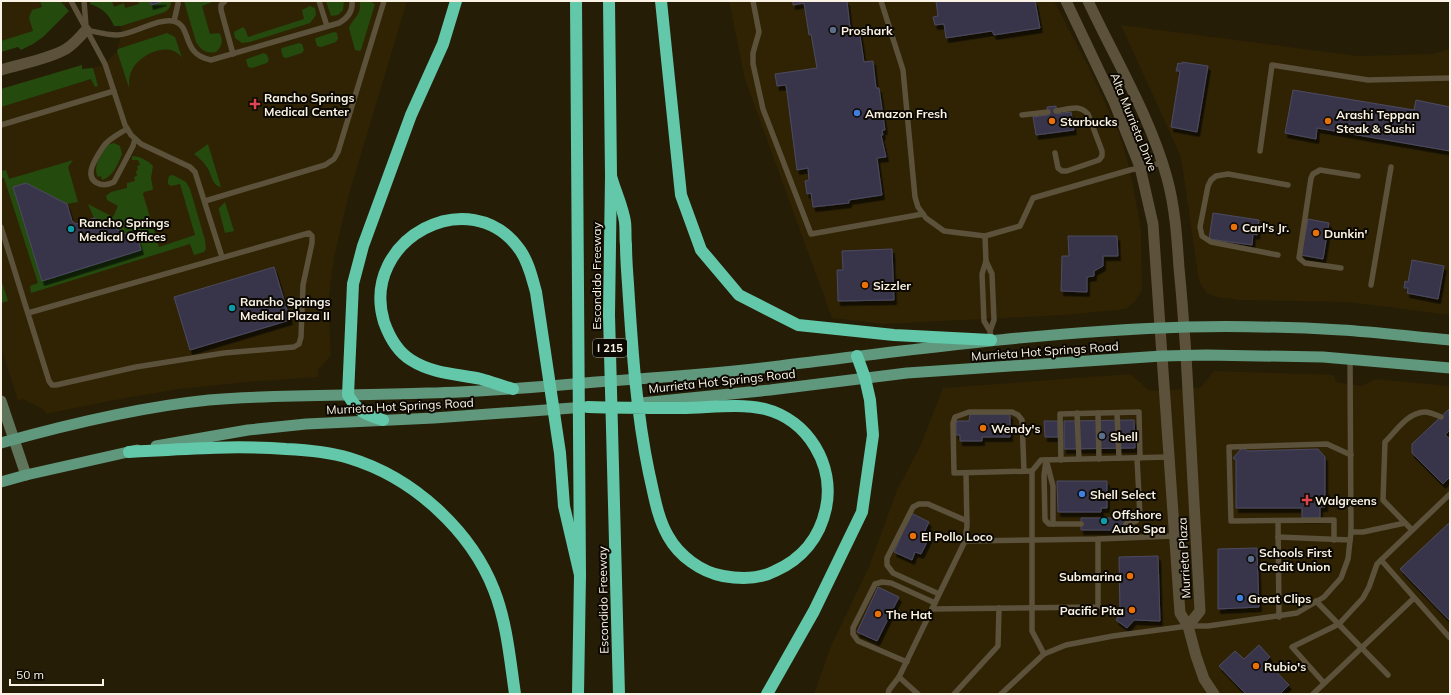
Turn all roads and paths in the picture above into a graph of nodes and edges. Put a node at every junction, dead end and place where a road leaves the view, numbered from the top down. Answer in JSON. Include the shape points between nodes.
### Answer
{"nodes":[{"id":1,"x":71,"y":1,"type":"edge"},
{"id":2,"x":84,"y":1,"type":"edge"},
{"id":3,"x":178,"y":1,"type":"edge"},
{"id":4,"x":225,"y":1,"type":"edge"},
{"id":5,"x":319,"y":1,"type":"edge"},
{"id":6,"x":352,"y":1,"type":"edge"},
{"id":7,"x":384,"y":1,"type":"edge"},
{"id":8,"x":456,"y":1,"type":"edge"},
{"id":9,"x":576,"y":1,"type":"edge"},
{"id":10,"x":609,"y":1,"type":"edge"},
{"id":11,"x":661,"y":1,"type":"edge"},
{"id":12,"x":753,"y":1,"type":"edge"},
{"id":13,"x":881,"y":1,"type":"edge"},
{"id":14,"x":1066,"y":1,"type":"edge"},
{"id":15,"x":1088,"y":1,"type":"edge"},
{"id":16,"x":174,"y":21,"type":"junction"},
{"id":17,"x":327,"y":26,"type":"junction"},
{"id":18,"x":86,"y":30,"type":"junction"},
{"id":19,"x":233,"y":54,"type":"junction"},
{"id":20,"x":1,"y":70,"type":"edge"},
{"id":21,"x":1450,"y":78,"type":"edge"},
{"id":22,"x":114,"y":91,"type":"junction"},
{"id":23,"x":1056,"y":111,"type":"dead end"},
{"id":24,"x":1048,"y":112,"type":"dead end"},
{"id":25,"x":1022,"y":115,"type":"dead end"},
{"id":26,"x":1,"y":125,"type":"edge"},
{"id":27,"x":127,"y":129,"type":"junction"},
{"id":28,"x":135,"y":139,"type":"junction"},
{"id":29,"x":1260,"y":150,"type":"dead end"},
{"id":30,"x":1055,"y":153,"type":"dead end"},
{"id":31,"x":1162,"y":162,"type":"junction"},
{"id":32,"x":1140,"y":167,"type":"junction"},
{"id":33,"x":1391,"y":167,"type":"dead end"},
{"id":34,"x":611,"y":176,"type":"junction"},
{"id":35,"x":1358,"y":176,"type":"dead end"},
{"id":36,"x":1288,"y":184,"type":"dead end"},
{"id":37,"x":205,"y":201,"type":"junction"},
{"id":38,"x":923,"y":214,"type":"junction"},
{"id":39,"x":1,"y":227,"type":"edge"},
{"id":40,"x":985,"y":236,"type":"junction"},
{"id":41,"x":1278,"y":255,"type":"dead end"},
{"id":42,"x":222,"y":257,"type":"junction"},
{"id":43,"x":986,"y":261,"type":"junction"},
{"id":44,"x":1341,"y":268,"type":"dead end"},
{"id":45,"x":1371,"y":284,"type":"dead end"},
{"id":46,"x":28,"y":314,"type":"junction"},
{"id":47,"x":1184,"y":327,"type":"junction"},
{"id":48,"x":1160,"y":328,"type":"junction"},
{"id":49,"x":990,"y":336,"type":"junction"},
{"id":50,"x":1450,"y":340,"type":"edge"},
{"id":51,"x":857,"y":356,"type":"junction"},
{"id":52,"x":1162,"y":356,"type":"junction"},
{"id":53,"x":1186,"y":356,"type":"junction"},
{"id":54,"x":1350,"y":358,"type":"junction"},
{"id":55,"x":1450,"y":368,"type":"edge"},
{"id":56,"x":865,"y":378,"type":"junction"},
{"id":57,"x":513,"y":389,"type":"junction"},
{"id":58,"x":348,"y":395,"type":"junction"},
{"id":59,"x":1,"y":401,"type":"edge"},
{"id":60,"x":680,"y":404,"type":"junction"},
{"id":61,"x":588,"y":407,"type":"joint"},
{"id":62,"x":1117,"y":412,"type":"junction"},
{"id":63,"x":1077,"y":413,"type":"junction"},
{"id":64,"x":1098,"y":413,"type":"junction"},
{"id":65,"x":1441,"y":417,"type":"dead end"},
{"id":66,"x":383,"y":420,"type":"junction"},
{"id":67,"x":14,"y":439,"type":"junction"},
{"id":68,"x":1,"y":443,"type":"edge"},
{"id":69,"x":129,"y":452,"type":"junction"},
{"id":70,"x":1352,"y":455,"type":"junction"},
{"id":71,"x":1169,"y":457,"type":"junction"},
{"id":72,"x":1119,"y":458,"type":"junction"},
{"id":73,"x":1139,"y":458,"type":"junction"},
{"id":74,"x":1079,"y":459,"type":"junction"},
{"id":75,"x":1099,"y":459,"type":"junction"},
{"id":76,"x":1046,"y":460,"type":"junction"},
{"id":77,"x":1061,"y":460,"type":"junction"},
{"id":78,"x":1024,"y":471,"type":"junction"},
{"id":79,"x":1032,"y":471,"type":"junction"},
{"id":80,"x":966,"y":473,"type":"junction"},
{"id":81,"x":26,"y":475,"type":"junction"},
{"id":82,"x":1,"y":482,"type":"edge"},
{"id":83,"x":1450,"y":494,"type":"edge"},
{"id":84,"x":1278,"y":521,"type":"junction"},
{"id":85,"x":967,"y":522,"type":"junction"},
{"id":86,"x":1405,"y":523,"type":"junction"},
{"id":87,"x":1082,"y":524,"type":"dead end"},
{"id":88,"x":1126,"y":524,"type":"dead end"},
{"id":89,"x":1412,"y":530,"type":"junction"},
{"id":90,"x":1351,"y":532,"type":"junction"},
{"id":91,"x":1174,"y":536,"type":"junction"},
{"id":92,"x":1278,"y":537,"type":"junction"},
{"id":93,"x":1098,"y":539,"type":"junction"},
{"id":94,"x":1033,"y":540,"type":"junction"},
{"id":95,"x":1334,"y":540,"type":"junction"},
{"id":96,"x":1350,"y":540,"type":"junction"},
{"id":97,"x":965,"y":541,"type":"junction"},
{"id":98,"x":1381,"y":560,"type":"junction"},
{"id":99,"x":580,"y":575,"type":"junction"},
{"id":100,"x":939,"y":594,"type":"junction"},
{"id":101,"x":1414,"y":598,"type":"junction"},
{"id":102,"x":1316,"y":601,"type":"junction"},
{"id":103,"x":935,"y":603,"type":"junction"},
{"id":104,"x":999,"y":608,"type":"junction"},
{"id":105,"x":1033,"y":608,"type":"junction"},
{"id":106,"x":932,"y":609,"type":"junction"},
{"id":107,"x":1279,"y":617,"type":"junction"},
{"id":108,"x":1339,"y":624,"type":"junction"},
{"id":109,"x":1188,"y":626,"type":"junction"},
{"id":110,"x":1450,"y":638,"type":"edge"},
{"id":111,"x":1361,"y":648,"type":"junction"},
{"id":112,"x":1044,"y":654,"type":"junction"},
{"id":113,"x":907,"y":662,"type":"junction"},
{"id":114,"x":1388,"y":675,"type":"dead end"},
{"id":115,"x":899,"y":677,"type":"junction"},
{"id":116,"x":1324,"y":683,"type":"junction"},
{"id":117,"x":515,"y":694,"type":"edge"},
{"id":118,"x":578,"y":694,"type":"edge"},
{"id":119,"x":619,"y":694,"type":"edge"},
{"id":120,"x":767,"y":694,"type":"edge"},
{"id":121,"x":888,"y":694,"type":"edge"},
{"id":122,"x":918,"y":694,"type":"edge"},
{"id":123,"x":954,"y":694,"type":"edge"},
{"id":124,"x":1001,"y":694,"type":"edge"},
{"id":125,"x":1214,"y":694,"type":"edge"},
{"id":126,"x":1314,"y":694,"type":"edge"}],
"edges":[{"from":1,"to":18,"type":"lane"},
{"from":2,"to":18,"type":"lane"},
{"from":3,"to":16,"type":"lane"},
{"from":4,"to":19,"type":"lane","via":[[221,5],[221,10]]},
{"from":5,"to":17,"type":"lane"},
{"from":6,"to":17,"type":"lane","via":[[346,19]]},
{"from":7,"to":37,"type":"lane","via":[[334,159],[325,165]]},
{"from":8,"to":58,"type":"highway","via":[[443,44],[411,115],[363,246],[354,284]]},
{"from":9,"to":99,"type":"highway","name":"Escondido Freeway","number":"I 215"},
{"from":10,"to":34,"type":"highway","name":"Escondido Freeway","number":"I 215"},
{"from":11,"to":49,"type":"highway","via":[[681,194],[701,250],[738,295],[798,325],[894,335]]},
{"from":12,"to":38,"type":"lane","via":[[758,32],[753,64],[764,109],[811,234]]},
{"from":13,"to":38,"type":"lane","via":[[903,70],[914,197]]},
{"from":14,"to":32,"type":"street","name":"Alta Murrieta Drive","via":[[1114,102]]},
{"from":15,"to":31,"type":"street","name":"Alta Murrieta Drive","via":[[1144,115]]},
{"from":16,"to":18,"type":"lane","via":[[161,22],[118,35]]},
{"from":16,"to":19,"type":"lane","via":[[184,30],[191,49],[203,59],[211,60]]},
{"from":17,"to":19,"type":"lane"},
{"from":18,"to":20,"type":"street","via":[[66,49]]},
{"from":18,"to":22,"type":"lane","via":[[105,64]]},
{"from":21,"to":29,"type":"lane","via":[[1368,80],[1272,65]]},
{"from":22,"to":26,"type":"lane"},
{"from":22,"to":27,"type":"lane"},
{"from":23,"to":30,"type":"lane","via":[[1080,107],[1084,110],[1088,114],[1102,156],[1099,160],[1062,171],[1058,168]]},
{"from":24,"to":25,"type":"lane"},
{"from":27,"to":28,"type":"lane"},
{"from":27,"to":28,"type":"lane","via":[[103,147],[92,166],[94,182],[98,185],[114,182]]},
{"from":28,"to":37,"type":"lane","via":[[190,167],[198,178]]},
{"from":31,"to":32,"type":"lane"},
{"from":31,"to":47,"type":"street","name":"Alta Murrieta Drive","via":[[1174,211]]},
{"from":32,"to":40,"type":"lane","via":[[1033,198],[1020,226]]},
{"from":32,"to":48,"type":"street","name":"Alta Murrieta Drive","via":[[1152,224]]},
{"from":33,"to":45,"type":"lane"},
{"from":34,"to":60,"type":"highway","via":[[625,222],[633,362],[645,451],[658,514],[668,537],[687,559],[713,574],[727,577],[757,577],[772,573],[798,558],[818,531],[827,502],[823,465],[807,435],[800,427],[764,409]]},
{"from":34,"to":119,"type":"highway","name":"Escondido Freeway","number":"I 215","via":[[609,315]]},
{"from":35,"to":44,"type":"lane","via":[[1320,170],[1311,178],[1299,258],[1306,263]]},
{"from":36,"to":41,"type":"lane","via":[[1228,174],[1216,176],[1208,186],[1200,226],[1202,236],[1211,242]]},
{"from":37,"to":42,"type":"lane"},
{"from":38,"to":40,"type":"lane","via":[[944,231]]},
{"from":39,"to":46,"type":"lane"},
{"from":40,"to":43,"type":"lane"},
{"from":42,"to":46,"type":"lane"},
{"from":42,"to":46,"type":"lane","via":[[309,233],[312,236],[303,286],[301,338],[298,344],[294,347],[224,353],[136,367],[56,385],[49,381]]},
{"from":43,"to":49,"type":"lane","via":[[982,274],[984,321]]},
{"from":43,"to":49,"type":"lane","via":[[992,274],[994,320]]},
{"from":47,"to":48,"type":"main road","name":"Murrieta Hot Springs Road"},
{"from":47,"to":50,"type":"main road","name":"Murrieta Hot Springs Road","via":[[1341,330]]},
{"from":47,"to":53,"type":"street","name":"Alta Murrieta Drive"},
{"from":48,"to":49,"type":"main road","name":"Murrieta Hot Springs Road"},
{"from":48,"to":52,"type":"street","name":"Alta Murrieta Drive"},
{"from":49,"to":51,"type":"main road","name":"Murrieta Hot Springs Road"},
{"from":51,"to":56,"type":"highway"},
{"from":51,"to":57,"type":"main road","name":"Murrieta Hot Springs Road","via":[[682,376]]},
{"from":52,"to":53,"type":"main road","name":"Murrieta Hot Springs Road"},
{"from":52,"to":56,"type":"main road","name":"Murrieta Hot Springs Road"},
{"from":52,"to":71,"type":"street","name":"Murrieta Plaza"},
{"from":53,"to":54,"type":"main road","name":"Murrieta Hot Springs Road"},
{"from":53,"to":109,"type":"street","name":"Murrieta Plaza","via":[[1200,611]]},
{"from":54,"to":55,"type":"main road","name":"Murrieta Hot Springs Road"},
{"from":54,"to":70,"type":"lane"},
{"from":56,"to":60,"type":"main road","name":"Murrieta Hot Springs Road"},
{"from":56,"to":120,"type":"highway","via":[[873,435],[862,512],[814,611]]},
{"from":57,"to":58,"type":"main road","name":"Murrieta Hot Springs Road"},
{"from":57,"to":99,"type":"highway","via":[[481,379],[432,370],[410,360],[391,338],[381,312],[381,285],[386,270],[399,248],[421,230],[441,222],[481,222],[494,226],[504,234],[525,258],[536,292],[559,446],[564,506]]},
{"from":58,"to":66,"type":"highway","via":[[364,414]]},
{"from":58,"to":67,"type":"main road","name":"Murrieta Hot Springs Road","via":[[206,400],[106,417]]},
{"from":59,"to":67,"type":"main road"},
{"from":60,"to":61,"type":"highway"},
{"from":61,"to":66,"type":"main road","name":"Murrieta Hot Springs Road"},
{"from":62,"to":64,"type":"lane"},
{"from":62,"to":72,"type":"lane"},
{"from":62,"to":73,"type":"lane","via":[[1140,412]]},
{"from":63,"to":64,"type":"lane"},
{"from":63,"to":74,"type":"lane"},
{"from":63,"to":77,"type":"lane","via":[[1060,414]]},
{"from":64,"to":75,"type":"lane"},
{"from":65,"to":86,"type":"lane","via":[[1427,411],[1416,414],[1406,420],[1385,442],[1382,500]]},
{"from":66,"to":69,"type":"main road","name":"Murrieta Hot Springs Road","via":[[248,430]]},
{"from":67,"to":68,"type":"main road","name":"Murrieta Hot Springs Road"},
{"from":67,"to":81,"type":"main road"},
{"from":69,"to":81,"type":"main road","name":"Murrieta Hot Springs Road"},
{"from":69,"to":117,"type":"highway","via":[[215,447],[310,450],[349,458],[388,474],[422,495],[450,521],[476,554],[494,590],[504,626]]},
{"from":70,"to":84,"type":"lane","via":[[1327,444],[1229,447],[1231,521]]},
{"from":70,"to":90,"type":"lane"},
{"from":71,"to":73,"type":"lane"},
{"from":71,"to":91,"type":"street","name":"Murrieta Plaza"},
{"from":72,"to":73,"type":"lane"},
{"from":72,"to":75,"type":"lane"},
{"from":73,"to":88,"type":"lane","via":[[1140,516],[1136,521]]},
{"from":74,"to":75,"type":"lane"},
{"from":74,"to":77,"type":"lane"},
{"from":76,"to":77,"type":"lane"},
{"from":76,"to":79,"type":"lane","via":[[1041,460]]},
{"from":76,"to":87,"type":"lane","via":[[1053,486],[1053,524]]},
{"from":78,"to":79,"type":"lane"},
{"from":78,"to":80,"type":"lane"},
{"from":78,"to":80,"type":"lane","via":[[1022,420],[1018,415],[1012,412],[969,412],[956,417],[953,423],[954,473]]},
{"from":79,"to":94,"type":"lane"},
{"from":80,"to":85,"type":"lane"},
{"from":81,"to":82,"type":"main road","name":"Murrieta Hot Springs Road"},
{"from":83,"to":89,"type":"lane"},
{"from":84,"to":92,"type":"lane"},
{"from":84,"to":95,"type":"lane","via":[[1334,520]]},
{"from":85,"to":97,"type":"lane"},
{"from":85,"to":100,"type":"lane","via":[[928,504],[919,504],[913,507],[888,558],[887,565],[893,573]]},
{"from":86,"to":89,"type":"lane"},
{"from":86,"to":90,"type":"lane"},
{"from":89,"to":98,"type":"lane"},
{"from":90,"to":96,"type":"lane"},
{"from":91,"to":93,"type":"lane"},
{"from":91,"to":109,"type":"street","name":"Murrieta Plaza","via":[[1180,613]]},
{"from":92,"to":95,"type":"lane"},
{"from":92,"to":107,"type":"lane"},
{"from":93,"to":94,"type":"lane"},
{"from":93,"to":105,"type":"lane","via":[[1098,607]]},
{"from":94,"to":97,"type":"lane"},
{"from":94,"to":105,"type":"lane"},
{"from":95,"to":96,"type":"lane"},
{"from":96,"to":102,"type":"lane","via":[[1348,559],[1340,578],[1324,597]]},
{"from":97,"to":100,"type":"lane"},
{"from":98,"to":101,"type":"lane"},
{"from":98,"to":108,"type":"lane","via":[[1363,598]]},
{"from":99,"to":118,"type":"highway","name":"Escondido Freeway","number":"I 215"},
{"from":100,"to":103,"type":"lane"},
{"from":101,"to":110,"type":"lane"},
{"from":101,"to":111,"type":"lane"},
{"from":102,"to":107,"type":"lane","via":[[1297,613]]},
{"from":102,"to":108,"type":"lane"},
{"from":103,"to":106,"type":"lane"},
{"from":103,"to":113,"type":"lane","via":[[891,582],[875,584],[853,628],[853,634],[858,641]]},
{"from":104,"to":105,"type":"lane"},
{"from":104,"to":106,"type":"lane"},
{"from":104,"to":123,"type":"lane","via":[[998,646]]},
{"from":105,"to":112,"type":"lane","via":[[1032,631]]},
{"from":106,"to":113,"type":"lane"},
{"from":107,"to":109,"type":"lane"},
{"from":108,"to":111,"type":"lane"},
{"from":108,"to":116,"type":"lane","via":[[1292,647]]},
{"from":109,"to":112,"type":"lane","via":[[1066,645]]},
{"from":109,"to":125,"type":"street","via":[[1204,679]]},
{"from":111,"to":114,"type":"lane"},
{"from":111,"to":116,"type":"lane"},
{"from":112,"to":124,"type":"lane"},
{"from":113,"to":115,"type":"lane"},
{"from":115,"to":121,"type":"lane"},
{"from":115,"to":122,"type":"lane"},
{"from":116,"to":126,"type":"lane"}]}
